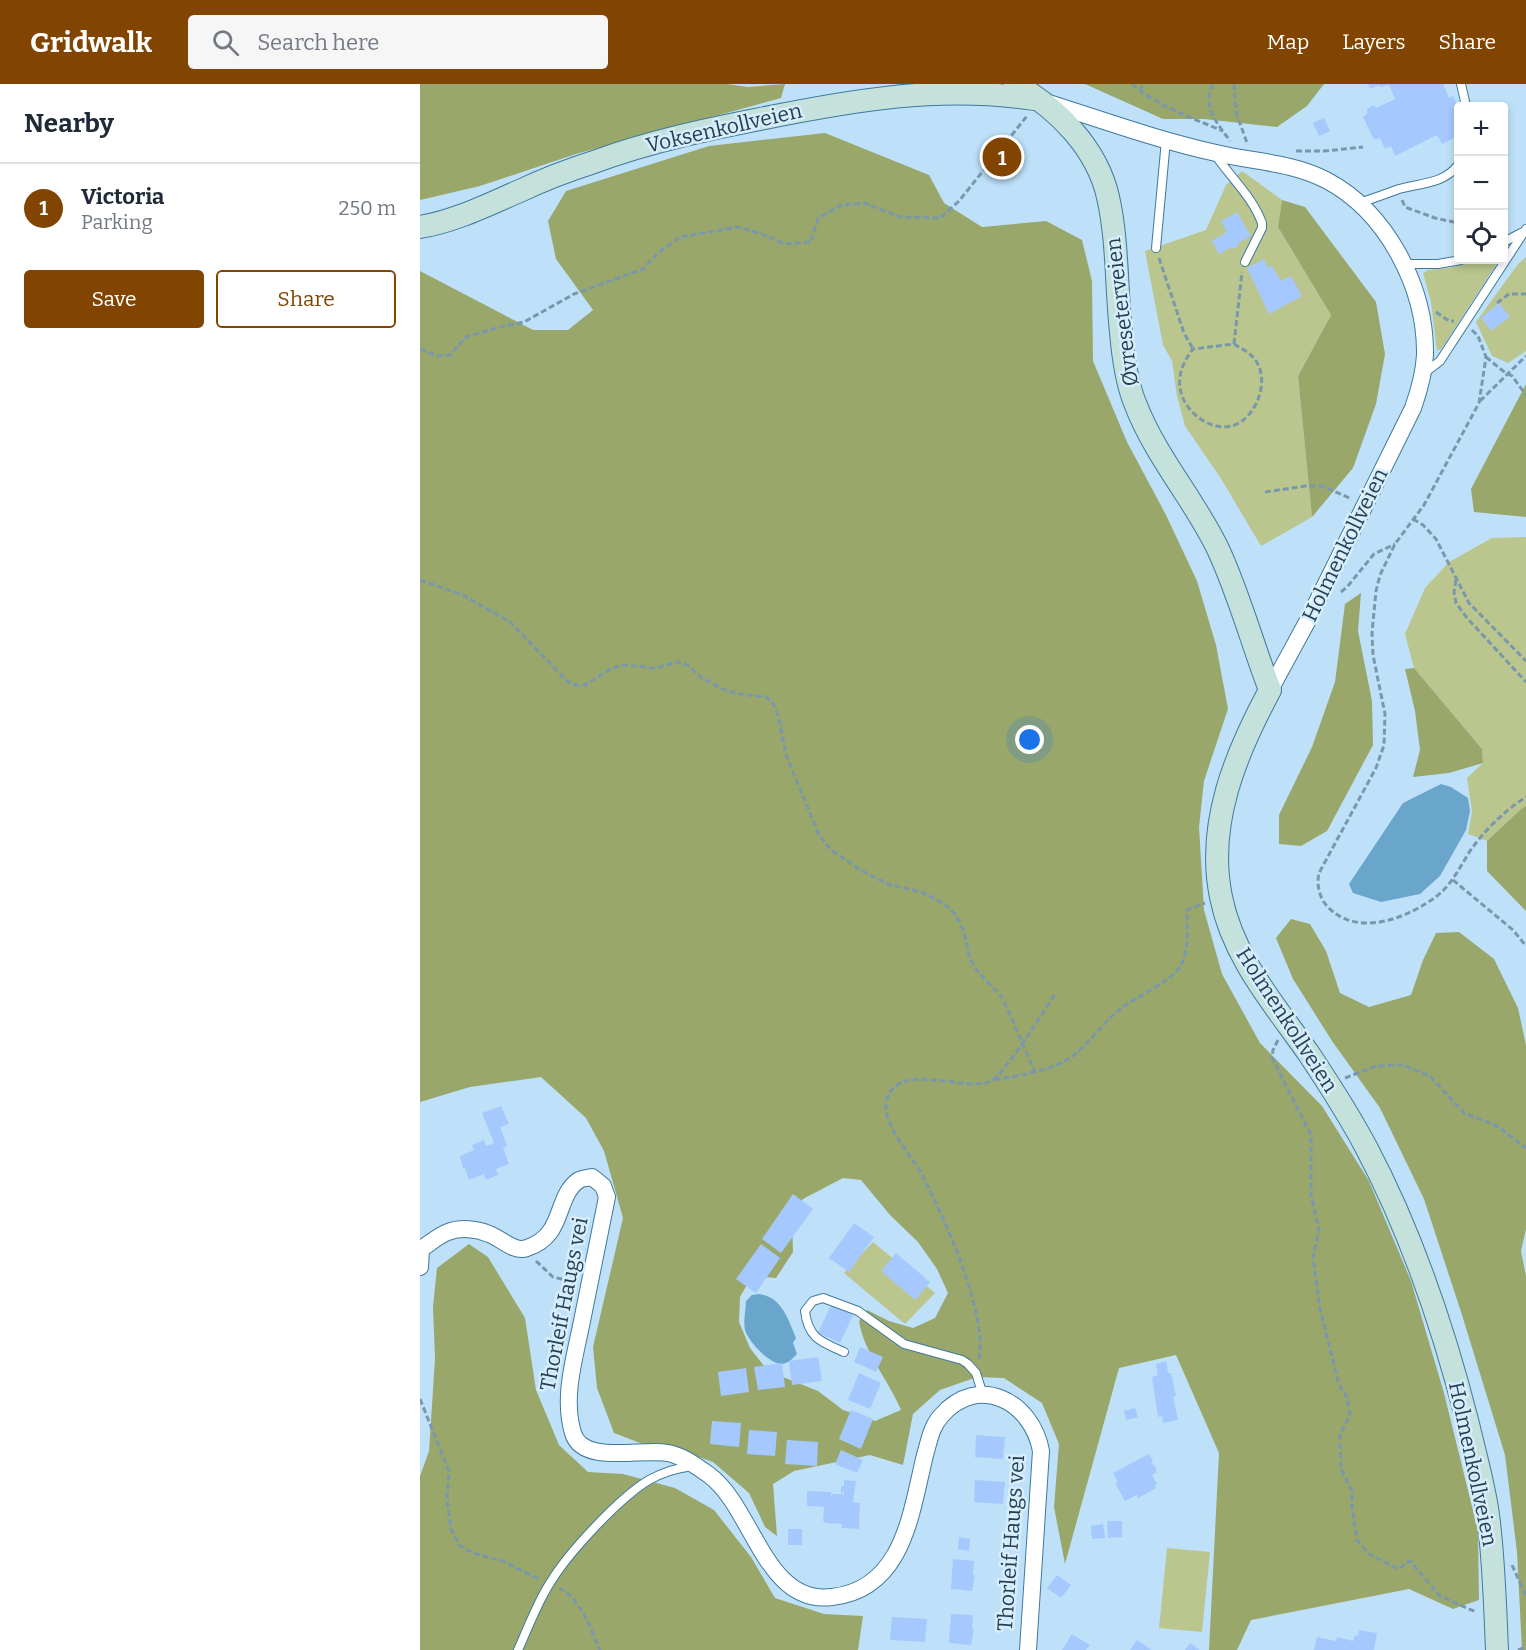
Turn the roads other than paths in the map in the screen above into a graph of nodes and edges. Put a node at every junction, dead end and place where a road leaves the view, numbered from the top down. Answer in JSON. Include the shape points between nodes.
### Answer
{"nodes":[{"id":1,"x":1016,"y":84,"type":"edge"},
{"id":2,"x":1461,"y":84,"type":"edge"},
{"id":3,"x":1041,"y":100,"type":"junction"},
{"id":4,"x":1465,"y":102,"type":"edge"},
{"id":5,"x":1166,"y":140,"type":"junction"},
{"id":6,"x":1214,"y":153,"type":"junction"},
{"id":7,"x":1454,"y":170,"type":"edge"},
{"id":8,"x":1358,"y":204,"type":"junction"},
{"id":9,"x":420,"y":227,"type":"edge"},
{"id":10,"x":1524,"y":231,"type":"edge"},
{"id":11,"x":1508,"y":239,"type":"edge"},
{"id":12,"x":1156,"y":248,"type":"road end"},
{"id":13,"x":1454,"y":261,"type":"edge"},
{"id":14,"x":1245,"y":262,"type":"road end"},
{"id":15,"x":1403,"y":264,"type":"junction"},
{"id":16,"x":1422,"y":374,"type":"junction"},
{"id":17,"x":1270,"y":690,"type":"junction"},
{"id":18,"x":420,"y":1249,"type":"edge"},
{"id":19,"x":420,"y":1267,"type":"edge"},
{"id":20,"x":844,"y":1352,"type":"dead end"},
{"id":21,"x":983,"y":1395,"type":"junction"},
{"id":22,"x":696,"y":1465,"type":"junction"},
{"id":23,"x":518,"y":1650,"type":"edge"},
{"id":24,"x":1028,"y":1650,"type":"edge"},
{"id":25,"x":1497,"y":1650,"type":"edge"}],
"edges":[{"from":1,"to":3,"type":"main road","name":"Øvreseterveien"},
{"from":2,"to":4,"type":"lane"},
{"from":3,"to":5,"type":"street","name":"Holmenkollveien"},
{"from":3,"to":9,"type":"main road","name":"Voksenkollveien","via":[[945,92],[833,105],[752,121],[602,159],[468,213]]},
{"from":3,"to":17,"type":"main road","name":"Øvreseterveien","via":[[1075,133],[1096,164],[1111,216],[1123,351],[1134,401],[1148,433],[1218,549]]},
{"from":5,"to":6,"type":"street","name":"Holmenkollveien"},
{"from":5,"to":12,"type":"lane"},
{"from":6,"to":8,"type":"street","name":"Holmenkollveien","via":[[1249,154],[1297,168],[1341,189]]},
{"from":6,"to":14,"type":"lane","via":[[1262,224]]},
{"from":7,"to":8,"type":"lane","via":[[1430,182]]},
{"from":8,"to":15,"type":"street","name":"Holmenkollveien","via":[[1380,227]]},
{"from":10,"to":11,"type":"lane"},
{"from":10,"to":16,"type":"lane","via":[[1440,361]]},
{"from":13,"to":15,"type":"lane"},
{"from":15,"to":16,"type":"street","name":"Holmenkollveien","via":[[1418,302],[1424,342]]},
{"from":16,"to":17,"type":"street","name":"Holmenkollveien","via":[[1413,408]]},
{"from":17,"to":25,"type":"main road","name":"Holmenkollveien","via":[[1245,739],[1226,791],[1217,857],[1221,898],[1242,954],[1329,1084],[1380,1174],[1435,1309],[1463,1403],[1486,1503]]},
{"from":18,"to":19,"type":"street"},
{"from":18,"to":22,"type":"street","name":"Thorleif Haugs vei","via":[[448,1232],[473,1229],[524,1250],[554,1229],[569,1192],[579,1180],[592,1177],[608,1197],[571,1377],[568,1410],[573,1436],[594,1452],[671,1454]]},
{"from":20,"to":21,"type":"lane","via":[[818,1341],[807,1324],[805,1311],[813,1301],[823,1298],[858,1311],[904,1344],[962,1360],[973,1368]]},
{"from":21,"to":22,"type":"street","name":"Thorleif Haugs vei","via":[[959,1401],[940,1416],[928,1444],[902,1544],[880,1576],[851,1594],[818,1598],[788,1585],[716,1480]]},
{"from":21,"to":24,"type":"street","name":"Thorleif Haugs vei","via":[[1012,1403],[1029,1419],[1039,1440],[1041,1462]]},
{"from":22,"to":23,"type":"lane","via":[[672,1469],[649,1480],[576,1547],[549,1583]]}]}
